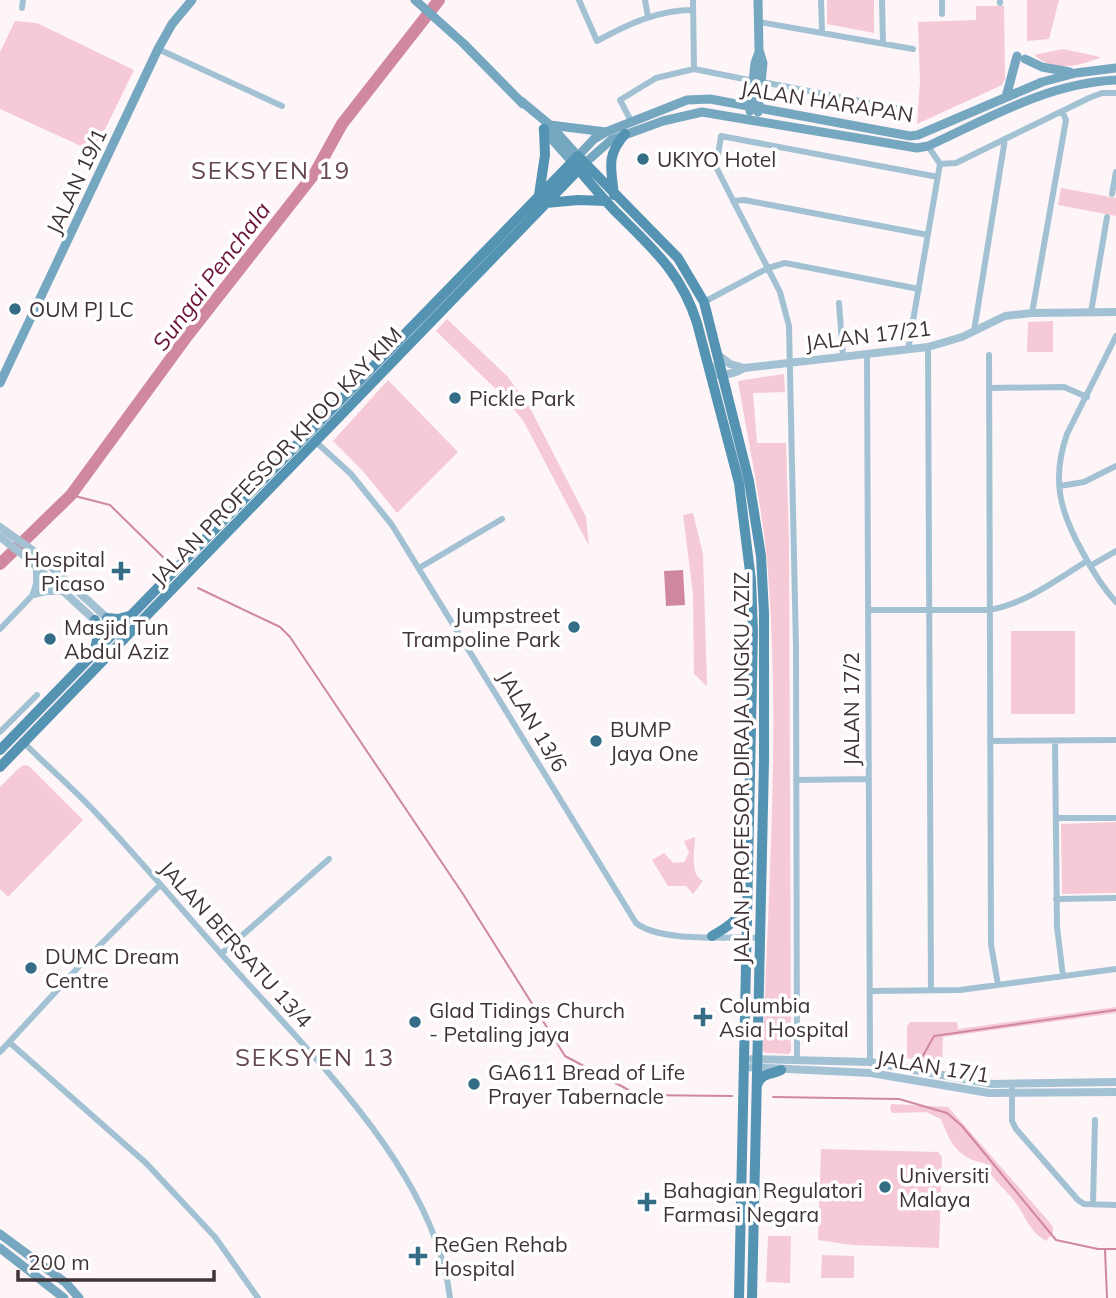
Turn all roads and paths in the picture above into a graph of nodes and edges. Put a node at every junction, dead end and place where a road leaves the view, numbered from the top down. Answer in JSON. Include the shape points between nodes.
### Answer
{"nodes":[{"id":1,"x":23,"y":0,"type":"edge"},
{"id":2,"x":192,"y":0,"type":"edge"},
{"id":3,"x":579,"y":0,"type":"edge"},
{"id":4,"x":645,"y":0,"type":"edge"},
{"id":5,"x":693,"y":0,"type":"edge"},
{"id":6,"x":758,"y":0,"type":"edge"},
{"id":7,"x":821,"y":0,"type":"edge"},
{"id":8,"x":882,"y":0,"type":"edge"},
{"id":9,"x":942,"y":0,"type":"edge"},
{"id":10,"x":417,"y":1,"type":"edge"},
{"id":11,"x":22,"y":8,"type":"dead end"},
{"id":12,"x":694,"y":10,"type":"junction"},
{"id":13,"x":942,"y":14,"type":"dead end"},
{"id":14,"x":648,"y":16,"type":"junction"},
{"id":15,"x":759,"y":22,"type":"junction"},
{"id":16,"x":822,"y":32,"type":"junction"},
{"id":17,"x":883,"y":43,"type":"junction"},
{"id":18,"x":158,"y":49,"type":"junction"},
{"id":19,"x":914,"y":49,"type":"dead end"},
{"id":20,"x":1116,"y":68,"type":"edge"},
{"id":21,"x":694,"y":69,"type":"junction"},
{"id":22,"x":1076,"y":73,"type":"junction"},
{"id":23,"x":1116,"y":80,"type":"edge"},
{"id":24,"x":758,"y":82,"type":"junction"},
{"id":25,"x":1116,"y":93,"type":"edge"},
{"id":26,"x":1006,"y":97,"type":"junction"},
{"id":27,"x":282,"y":106,"type":"dead end"},
{"id":28,"x":755,"y":107,"type":"junction"},
{"id":29,"x":912,"y":111,"type":"dead end"},
{"id":30,"x":1062,"y":111,"type":"junction"},
{"id":31,"x":753,"y":120,"type":"junction"},
{"id":32,"x":631,"y":121,"type":"junction"},
{"id":33,"x":547,"y":127,"type":"junction"},
{"id":34,"x":606,"y":132,"type":"junction"},
{"id":35,"x":625,"y":134,"type":"junction"},
{"id":36,"x":1004,"y":139,"type":"junction"},
{"id":37,"x":928,"y":146,"type":"junction"},
{"id":38,"x":579,"y":163,"type":"junction"},
{"id":39,"x":940,"y":164,"type":"junction"},
{"id":40,"x":1116,"y":172,"type":"edge"},
{"id":41,"x":938,"y":177,"type":"junction"},
{"id":42,"x":1112,"y":194,"type":"dead end"},
{"id":43,"x":610,"y":198,"type":"junction"},
{"id":44,"x":543,"y":199,"type":"junction"},
{"id":45,"x":733,"y":201,"type":"junction"},
{"id":46,"x":1107,"y":217,"type":"dead end"},
{"id":47,"x":928,"y":235,"type":"junction"},
{"id":48,"x":768,"y":268,"type":"junction"},
{"id":49,"x":919,"y":289,"type":"junction"},
{"id":50,"x":704,"y":302,"type":"junction"},
{"id":51,"x":839,"y":303,"type":"dead end"},
{"id":52,"x":1091,"y":312,"type":"junction"},
{"id":53,"x":1116,"y":312,"type":"edge"},
{"id":54,"x":1032,"y":313,"type":"junction"},
{"id":55,"x":974,"y":331,"type":"junction"},
{"id":56,"x":1116,"y":336,"type":"edge"},
{"id":57,"x":928,"y":347,"type":"junction"},
{"id":58,"x":908,"y":349,"type":"junction"},
{"id":59,"x":718,"y":355,"type":"junction"},
{"id":60,"x":867,"y":355,"type":"junction"},
{"id":61,"x":989,"y":355,"type":"dead end"},
{"id":62,"x":844,"y":357,"type":"junction"},
{"id":63,"x":707,"y":360,"type":"junction"},
{"id":64,"x":790,"y":362,"type":"junction"},
{"id":65,"x":744,"y":368,"type":"junction"},
{"id":66,"x":722,"y":375,"type":"junction"},
{"id":67,"x":0,"y":383,"type":"edge"},
{"id":68,"x":989,"y":388,"type":"junction"},
{"id":69,"x":1087,"y":397,"type":"junction"},
{"id":70,"x":316,"y":442,"type":"junction"},
{"id":71,"x":1116,"y":466,"type":"edge"},
{"id":72,"x":1060,"y":486,"type":"junction"},
{"id":73,"x":502,"y":519,"type":"dead end"},
{"id":74,"x":0,"y":527,"type":"edge"},
{"id":75,"x":5,"y":537,"type":"edge"},
{"id":76,"x":1116,"y":551,"type":"edge"},
{"id":77,"x":1089,"y":564,"type":"junction"},
{"id":78,"x":41,"y":565,"type":"junction"},
{"id":79,"x":419,"y":568,"type":"junction"},
{"id":80,"x":49,"y":578,"type":"junction"},
{"id":81,"x":65,"y":579,"type":"junction"},
{"id":82,"x":63,"y":591,"type":"junction"},
{"id":83,"x":34,"y":594,"type":"junction"},
{"id":84,"x":1116,"y":601,"type":"edge"},
{"id":85,"x":868,"y":610,"type":"junction"},
{"id":86,"x":929,"y":610,"type":"junction"},
{"id":87,"x":989,"y":610,"type":"junction"},
{"id":88,"x":132,"y":615,"type":"junction"},
{"id":89,"x":107,"y":618,"type":"junction"},
{"id":90,"x":145,"y":619,"type":"junction"},
{"id":91,"x":95,"y":620,"type":"junction"},
{"id":92,"x":0,"y":629,"type":"edge"},
{"id":93,"x":117,"y":633,"type":"junction"},
{"id":94,"x":93,"y":655,"type":"junction"},
{"id":95,"x":98,"y":668,"type":"junction"},
{"id":96,"x":37,"y":695,"type":"dead end"},
{"id":97,"x":0,"y":732,"type":"edge"},
{"id":98,"x":20,"y":739,"type":"junction"},
{"id":99,"x":1116,"y":740,"type":"edge"},
{"id":100,"x":990,"y":741,"type":"junction"},
{"id":101,"x":1055,"y":741,"type":"junction"},
{"id":102,"x":0,"y":751,"type":"edge"},
{"id":103,"x":0,"y":767,"type":"edge"},
{"id":104,"x":869,"y":779,"type":"junction"},
{"id":105,"x":796,"y":780,"type":"junction"},
{"id":106,"x":1056,"y":818,"type":"junction"},
{"id":107,"x":1116,"y":818,"type":"edge"},
{"id":108,"x":329,"y":859,"type":"dead end"},
{"id":109,"x":160,"y":885,"type":"junction"},
{"id":110,"x":1116,"y":898,"type":"edge"},
{"id":111,"x":749,"y":899,"type":"junction"},
{"id":112,"x":1056,"y":899,"type":"junction"},
{"id":113,"x":712,"y":936,"type":"junction"},
{"id":114,"x":748,"y":937,"type":"junction"},
{"id":115,"x":760,"y":937,"type":"junction"},
{"id":116,"x":221,"y":954,"type":"junction"},
{"id":117,"x":1116,"y":969,"type":"edge"},
{"id":118,"x":1063,"y":976,"type":"junction"},
{"id":119,"x":998,"y":985,"type":"junction"},
{"id":120,"x":870,"y":991,"type":"junction"},
{"id":121,"x":931,"y":991,"type":"junction"},
{"id":122,"x":9,"y":1042,"type":"junction"},
{"id":123,"x":0,"y":1052,"type":"edge"},
{"id":124,"x":797,"y":1060,"type":"junction"},
{"id":125,"x":870,"y":1062,"type":"junction"},
{"id":126,"x":751,"y":1063,"type":"junction"},
{"id":127,"x":781,"y":1070,"type":"junction"},
{"id":128,"x":1116,"y":1082,"type":"edge"},
{"id":129,"x":1012,"y":1084,"type":"junction"},
{"id":130,"x":756,"y":1092,"type":"junction"},
{"id":131,"x":1116,"y":1092,"type":"edge"},
{"id":132,"x":1012,"y":1094,"type":"junction"},
{"id":133,"x":1095,"y":1120,"type":"dead end"},
{"id":134,"x":1093,"y":1204,"type":"junction"},
{"id":135,"x":1116,"y":1205,"type":"edge"},
{"id":136,"x":0,"y":1234,"type":"edge"},
{"id":137,"x":0,"y":1248,"type":"edge"},
{"id":138,"x":64,"y":1298,"type":"edge"},
{"id":139,"x":79,"y":1298,"type":"edge"},
{"id":140,"x":258,"y":1298,"type":"edge"},
{"id":141,"x":450,"y":1298,"type":"edge"},
{"id":142,"x":739,"y":1298,"type":"edge"},
{"id":143,"x":752,"y":1298,"type":"edge"}],
"edges":[{"from":1,"to":11,"type":"street"},
{"from":2,"to":18,"type":"main road","name":"JALAN 19/1"},
{"from":3,"to":14,"type":"street","via":[[597,41]]},
{"from":4,"to":14,"type":"street"},
{"from":5,"to":12,"type":"street"},
{"from":6,"to":15,"type":"main road"},
{"from":7,"to":16,"type":"street"},
{"from":8,"to":17,"type":"street"},
{"from":9,"to":13,"type":"street"},
{"from":10,"to":33,"type":"main road"},
{"from":12,"to":14,"type":"street"},
{"from":12,"to":21,"type":"street"},
{"from":15,"to":16,"type":"street"},
{"from":15,"to":24,"type":"main road"},
{"from":16,"to":17,"type":"street"},
{"from":17,"to":19,"type":"street"},
{"from":18,"to":27,"type":"street"},
{"from":18,"to":67,"type":"main road","name":"JALAN 19/1"},
{"from":20,"to":22,"type":"main road","name":"JALAN HARAPAN"},
{"from":21,"to":24,"type":"street"},
{"from":21,"to":32,"type":"street","via":[[656,78],[620,100]]},
{"from":22,"to":26,"type":"main road","name":"JALAN HARAPAN"},
{"from":22,"to":26,"type":"main road","via":[[1021,57]]},
{"from":23,"to":37,"type":"main road","name":"JALAN HARAPAN","via":[[1046,92]]},
{"from":24,"to":28,"type":"main road"},
{"from":24,"to":29,"type":"street"},
{"from":25,"to":30,"type":"street","via":[[1102,93]]},
{"from":26,"to":28,"type":"main road","name":"JALAN HARAPAN","via":[[910,136]]},
{"from":28,"to":31,"type":"main road"},
{"from":28,"to":32,"type":"main road","name":"JALAN HARAPAN","via":[[699,98]]},
{"from":30,"to":36,"type":"street"},
{"from":30,"to":54,"type":"street","via":[[1066,120]]},
{"from":31,"to":35,"type":"main road","name":"JALAN HARAPAN","via":[[702,112]]},
{"from":31,"to":37,"type":"main road","name":"JALAN HARAPAN","via":[[917,148]]},
{"from":32,"to":34,"type":"main road","name":"JALAN HARAPAN"},
{"from":33,"to":34,"type":"main road"},
{"from":33,"to":38,"type":"main road"},
{"from":33,"to":44,"type":"main road"},
{"from":34,"to":38,"type":"main road","name":"JALAN HARAPAN","via":[[594,139]]},
{"from":35,"to":38,"type":"main road","name":"JALAN HARAPAN"},
{"from":35,"to":43,"type":"main road","via":[[612,153]]},
{"from":36,"to":39,"type":"street","via":[[956,163]]},
{"from":36,"to":55,"type":"street"},
{"from":37,"to":39,"type":"street"},
{"from":38,"to":43,"type":"main road","name":"JALAN PROFESOR DIRAJA UNGKU AZIZ"},
{"from":38,"to":44,"type":"main road","name":"JALAN PROFESSOR KHOO KAY KIM"},
{"from":39,"to":41,"type":"street"},
{"from":40,"to":42,"type":"street"},
{"from":41,"to":45,"type":"street","via":[[721,136],[716,167]]},
{"from":41,"to":47,"type":"street"},
{"from":43,"to":44,"type":"main road"},
{"from":43,"to":50,"type":"main road","name":"JALAN PROFESOR DIRAJA UNGKU AZIZ","via":[[678,258]]},
{"from":43,"to":63,"type":"main road","name":"JALAN PROFESOR DIRAJA UNGKU AZIZ","via":[[672,269],[693,309]]},
{"from":44,"to":70,"type":"main road","name":"JALAN PROFESSOR KHOO KAY KIM"},
{"from":44,"to":88,"type":"main road","name":"JALAN PROFESSOR KHOO KAY KIM"},
{"from":45,"to":47,"type":"street"},
{"from":45,"to":48,"type":"street"},
{"from":46,"to":52,"type":"street"},
{"from":47,"to":49,"type":"street"},
{"from":48,"to":49,"type":"street","via":[[791,264]]},
{"from":48,"to":50,"type":"street"},
{"from":48,"to":64,"type":"street","via":[[786,309]]},
{"from":49,"to":58,"type":"street"},
{"from":50,"to":59,"type":"main road","name":"JALAN PROFESOR DIRAJA UNGKU AZIZ"},
{"from":51,"to":62,"type":"street"},
{"from":52,"to":53,"type":"street","name":"JALAN 17/21"},
{"from":52,"to":54,"type":"street","name":"JALAN 17/21"},
{"from":54,"to":55,"type":"street","name":"JALAN 17/21","via":[[1005,316]]},
{"from":55,"to":57,"type":"street","name":"JALAN 17/21"},
{"from":56,"to":69,"type":"street"},
{"from":57,"to":58,"type":"street","name":"JALAN 17/21"},
{"from":57,"to":86,"type":"street"},
{"from":58,"to":60,"type":"street","name":"JALAN 17/21"},
{"from":59,"to":65,"type":"street"},
{"from":59,"to":66,"type":"main road","name":"JALAN PROFESOR DIRAJA UNGKU AZIZ"},
{"from":60,"to":62,"type":"street","name":"JALAN 17/21"},
{"from":60,"to":85,"type":"street","name":"JALAN 17/2"},
{"from":61,"to":68,"type":"street"},
{"from":62,"to":64,"type":"street","name":"JALAN 17/21"},
{"from":63,"to":66,"type":"street","via":[[716,374]]},
{"from":63,"to":111,"type":"main road","name":"JALAN PROFESOR DIRAJA UNGKU AZIZ","via":[[739,483],[751,580]]},
{"from":64,"to":65,"type":"street","name":"JALAN 17/21"},
{"from":64,"to":105,"type":"street"},
{"from":65,"to":66,"type":"street","name":"JALAN 17/21"},
{"from":66,"to":115,"type":"main road","name":"JALAN PROFESOR DIRAJA UNGKU AZIZ","via":[[749,481],[761,556]]},
{"from":68,"to":69,"type":"street","via":[[1065,387]]},
{"from":68,"to":87,"type":"street"},
{"from":69,"to":72,"type":"street","via":[[1062,449]]},
{"from":70,"to":79,"type":"street","name":"JALAN 13/6","via":[[374,501]]},
{"from":70,"to":90,"type":"main road","name":"JALAN PROFESSOR KHOO KAY KIM"},
{"from":71,"to":72,"type":"street","via":[[1084,482]]},
{"from":72,"to":77,"type":"street","via":[[1065,518]]},
{"from":73,"to":79,"type":"street"},
{"from":74,"to":75,"type":"street"},
{"from":75,"to":78,"type":"street"},
{"from":76,"to":77,"type":"street"},
{"from":77,"to":84,"type":"street"},
{"from":77,"to":87,"type":"street","via":[[1006,607]]},
{"from":78,"to":80,"type":"street"},
{"from":78,"to":81,"type":"street"},
{"from":78,"to":83,"type":"street"},
{"from":79,"to":113,"type":"street","name":"JALAN 13/6","via":[[636,923],[655,933]]},
{"from":80,"to":81,"type":"street"},
{"from":80,"to":82,"type":"street"},
{"from":80,"to":83,"type":"street"},
{"from":81,"to":89,"type":"street"},
{"from":82,"to":83,"type":"street"},
{"from":82,"to":91,"type":"street"},
{"from":83,"to":92,"type":"street"},
{"from":85,"to":86,"type":"street"},
{"from":85,"to":104,"type":"street","name":"JALAN 17/2"},
{"from":86,"to":87,"type":"street"},
{"from":86,"to":121,"type":"street"},
{"from":87,"to":100,"type":"street"},
{"from":88,"to":89,"type":"main road"},
{"from":88,"to":93,"type":"main road","name":"JALAN PROFESSOR KHOO KAY KIM"},
{"from":89,"to":93,"type":"street"},
{"from":90,"to":93,"type":"main road"},
{"from":90,"to":95,"type":"main road","name":"JALAN PROFESSOR KHOO KAY KIM"},
{"from":91,"to":93,"type":"street"},
{"from":91,"to":94,"type":"main road"},
{"from":93,"to":94,"type":"main road","name":"JALAN PROFESSOR KHOO KAY KIM"},
{"from":93,"to":95,"type":"main road","via":[[115,646]]},
{"from":94,"to":98,"type":"main road","name":"JALAN PROFESSOR KHOO KAY KIM"},
{"from":95,"to":98,"type":"main road","name":"JALAN PROFESSOR KHOO KAY KIM"},
{"from":96,"to":97,"type":"street"},
{"from":98,"to":102,"type":"main road","name":"JALAN PROFESSOR KHOO KAY KIM"},
{"from":98,"to":103,"type":"main road","name":"JALAN PROFESSOR KHOO KAY KIM"},
{"from":98,"to":109,"type":"street","name":"JALAN BERSATU 13/4","via":[[97,814]]},
{"from":99,"to":101,"type":"street"},
{"from":100,"to":101,"type":"street"},
{"from":100,"to":119,"type":"street","via":[[991,944]]},
{"from":101,"to":106,"type":"street"},
{"from":104,"to":105,"type":"street"},
{"from":104,"to":120,"type":"street","name":"JALAN 17/2"},
{"from":105,"to":124,"type":"street"},
{"from":106,"to":107,"type":"street"},
{"from":106,"to":112,"type":"street"},
{"from":108,"to":116,"type":"street"},
{"from":109,"to":116,"type":"street","name":"JALAN BERSATU 13/4"},
{"from":109,"to":122,"type":"street"},
{"from":110,"to":112,"type":"street"},
{"from":111,"to":113,"type":"main road","via":[[739,918]]},
{"from":111,"to":114,"type":"main road","name":"JALAN PROFESOR DIRAJA UNGKU AZIZ"},
{"from":112,"to":118,"type":"street"},
{"from":113,"to":114,"type":"street","name":"JALAN 13/6"},
{"from":114,"to":115,"type":"street","name":"JALAN 13/6"},
{"from":114,"to":126,"type":"main road","name":"JALAN PROFESOR DIRAJA UNGKU AZIZ"},
{"from":115,"to":126,"type":"main road","name":"JALAN PROFESOR DIRAJA UNGKU AZIZ"},
{"from":116,"to":141,"type":"street","name":"JALAN BERSATU 13/4","via":[[313,1057],[387,1151],[426,1214]]},
{"from":117,"to":118,"type":"street"},
{"from":118,"to":119,"type":"street"},
{"from":119,"to":121,"type":"street"},
{"from":120,"to":121,"type":"street"},
{"from":120,"to":125,"type":"street","name":"JALAN 17/2"},
{"from":122,"to":123,"type":"street"},
{"from":122,"to":140,"type":"street","via":[[146,1163],[215,1237]]},
{"from":124,"to":125,"type":"street","name":"JALAN 17/1"},
{"from":124,"to":126,"type":"street","name":"JALAN 17/1"},
{"from":125,"to":129,"type":"street","name":"JALAN 17/1","via":[[968,1081]]},
{"from":126,"to":127,"type":"street","name":"JALAN 17/1"},
{"from":126,"to":130,"type":"main road","name":"JALAN PROFESOR DIRAJA UNGKU AZIZ"},
{"from":126,"to":142,"type":"main road","name":"JALAN PROFESOR DIRAJA UNGKU AZIZ"},
{"from":127,"to":130,"type":"main road","via":[[758,1081]]},
{"from":127,"to":132,"type":"street","name":"JALAN 17/1","via":[[871,1073]]},
{"from":128,"to":129,"type":"street","name":"JALAN 17/1"},
{"from":129,"to":132,"type":"street"},
{"from":130,"to":143,"type":"main road","name":"JALAN PROFESOR DIRAJA UNGKU AZIZ"},
{"from":131,"to":132,"type":"street","name":"JALAN 17/1"},
{"from":132,"to":134,"type":"street","via":[[1016,1129],[1078,1200]]},
{"from":133,"to":134,"type":"street"},
{"from":134,"to":135,"type":"street"},
{"from":136,"to":139,"type":"main road"},
{"from":137,"to":138,"type":"main road"}]}
